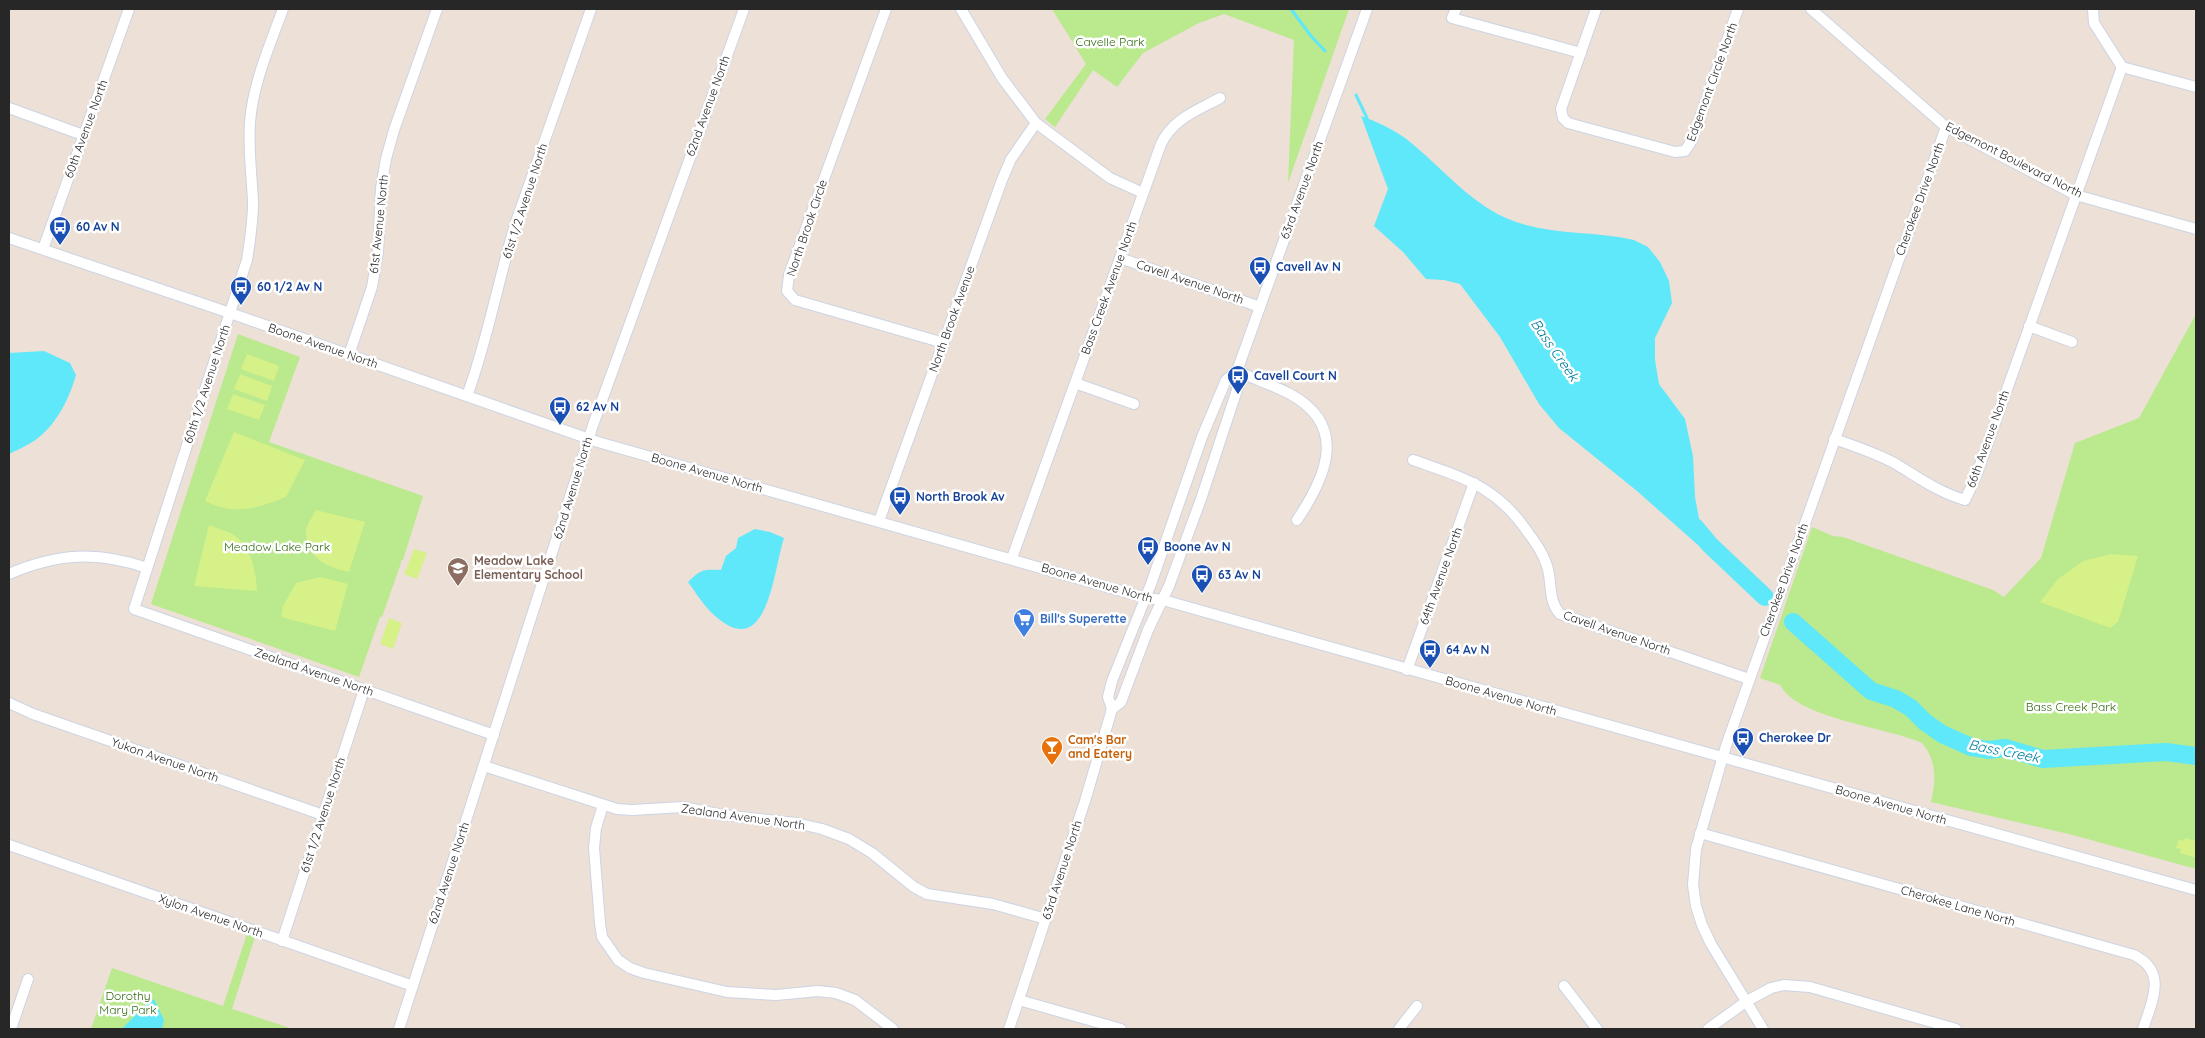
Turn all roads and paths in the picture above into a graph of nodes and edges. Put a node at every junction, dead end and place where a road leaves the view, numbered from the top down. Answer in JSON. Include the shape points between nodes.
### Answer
{"nodes":[{"id":1,"x":129,"y":9,"type":"edge"},
{"id":2,"x":283,"y":9,"type":"edge"},
{"id":3,"x":437,"y":9,"type":"edge"},
{"id":4,"x":590,"y":9,"type":"edge"},
{"id":5,"x":744,"y":9,"type":"edge"},
{"id":6,"x":886,"y":9,"type":"edge"},
{"id":7,"x":961,"y":9,"type":"edge"},
{"id":8,"x":1367,"y":9,"type":"edge"},
{"id":9,"x":1456,"y":9,"type":"edge"},
{"id":10,"x":1596,"y":9,"type":"edge"},
{"id":11,"x":1738,"y":9,"type":"edge"},
{"id":12,"x":1810,"y":9,"type":"edge"},
{"id":13,"x":2093,"y":9,"type":"edge"},
{"id":14,"x":1580,"y":53,"type":"junction"},
{"id":15,"x":2122,"y":66,"type":"junction"},
{"id":16,"x":2196,"y":87,"type":"edge"},
{"id":17,"x":1220,"y":98,"type":"dead end"},
{"id":18,"x":9,"y":108,"type":"edge"},
{"id":19,"x":1036,"y":123,"type":"junction"},
{"id":20,"x":1946,"y":127,"type":"junction"},
{"id":21,"x":84,"y":135,"type":"junction"},
{"id":22,"x":1143,"y":193,"type":"junction"},
{"id":23,"x":2076,"y":195,"type":"junction"},
{"id":24,"x":2196,"y":229,"type":"edge"},
{"id":25,"x":9,"y":238,"type":"edge"},
{"id":26,"x":43,"y":250,"type":"junction"},
{"id":27,"x":1120,"y":258,"type":"junction"},
{"id":28,"x":1260,"y":307,"type":"junction"},
{"id":29,"x":230,"y":313,"type":"junction"},
{"id":30,"x":2029,"y":326,"type":"junction"},
{"id":31,"x":2072,"y":342,"type":"dead end"},
{"id":32,"x":944,"y":343,"type":"junction"},
{"id":33,"x":349,"y":355,"type":"junction"},
{"id":34,"x":1237,"y":371,"type":"junction"},
{"id":35,"x":1075,"y":383,"type":"junction"},
{"id":36,"x":467,"y":396,"type":"junction"},
{"id":37,"x":1134,"y":404,"type":"dead end"},
{"id":38,"x":1834,"y":438,"type":"junction"},
{"id":39,"x":588,"y":439,"type":"junction"},
{"id":40,"x":1413,"y":460,"type":"dead end"},
{"id":41,"x":1474,"y":483,"type":"junction"},
{"id":42,"x":1297,"y":520,"type":"dead end"},
{"id":43,"x":879,"y":521,"type":"junction"},
{"id":44,"x":1012,"y":558,"type":"junction"},
{"id":45,"x":147,"y":568,"type":"junction"},
{"id":46,"x":9,"y":574,"type":"edge"},
{"id":47,"x":1146,"y":598,"type":"junction"},
{"id":48,"x":1163,"y":600,"type":"junction"},
{"id":49,"x":134,"y":609,"type":"joint"},
{"id":50,"x":1407,"y":670,"type":"junction"},
{"id":51,"x":1749,"y":678,"type":"junction"},
{"id":52,"x":364,"y":690,"type":"junction"},
{"id":53,"x":9,"y":703,"type":"edge"},
{"id":54,"x":1112,"y":709,"type":"junction"},
{"id":55,"x":494,"y":735,"type":"junction"},
{"id":56,"x":1722,"y":757,"type":"junction"},
{"id":57,"x":484,"y":766,"type":"junction"},
{"id":58,"x":603,"y":805,"type":"junction"},
{"id":59,"x":323,"y":815,"type":"junction"},
{"id":60,"x":1700,"y":833,"type":"junction"},
{"id":61,"x":9,"y":845,"type":"edge"},
{"id":62,"x":2196,"y":890,"type":"edge"},
{"id":63,"x":1046,"y":919,"type":"junction"},
{"id":64,"x":282,"y":940,"type":"junction"},
{"id":65,"x":28,"y":978,"type":"dead end"},
{"id":66,"x":413,"y":986,"type":"junction"},
{"id":67,"x":1564,"y":986,"type":"dead end"},
{"id":68,"x":1019,"y":1000,"type":"junction"},
{"id":69,"x":1747,"y":1001,"type":"junction"},
{"id":70,"x":1417,"y":1006,"type":"dead end"},
{"id":71,"x":11,"y":1029,"type":"edge"},
{"id":72,"x":399,"y":1029,"type":"edge"},
{"id":73,"x":893,"y":1029,"type":"edge"},
{"id":74,"x":1009,"y":1029,"type":"edge"},
{"id":75,"x":1121,"y":1029,"type":"edge"},
{"id":76,"x":1399,"y":1029,"type":"edge"},
{"id":77,"x":1597,"y":1029,"type":"edge"},
{"id":78,"x":1708,"y":1029,"type":"edge"},
{"id":79,"x":1763,"y":1029,"type":"edge"},
{"id":80,"x":1956,"y":1029,"type":"edge"},
{"id":81,"x":2144,"y":1029,"type":"edge"}],
"edges":[{"from":1,"to":21,"type":"street","name":"60th Avenue North"},
{"from":2,"to":29,"type":"street","name":"60th 1/2 Avenue North","via":[[254,93],[249,148],[253,204],[251,232]]},
{"from":3,"to":33,"type":"street","name":"61st Avenue North","via":[[386,159],[372,287]]},
{"from":4,"to":36,"type":"street","name":"61st 1/2 Avenue North","via":[[516,222],[489,332]]},
{"from":5,"to":39,"type":"street","name":"62nd Avenue North"},
{"from":6,"to":32,"type":"street","name":"North Brook Circle","via":[[789,275],[786,291],[795,300]]},
{"from":7,"to":19,"type":"street","via":[[1002,78]]},
{"from":8,"to":28,"type":"street","name":"63rd Avenue North"},
{"from":9,"to":14,"type":"street","via":[[1452,18]]},
{"from":10,"to":14,"type":"street","name":"Edgemont Circle North"},
{"from":11,"to":14,"type":"street","name":"Edgemont Circle North","via":[[1692,140],[1685,151],[1675,152],[1568,123],[1561,109]]},
{"from":12,"to":20,"type":"street","name":"Edgemont Boulevard North"},
{"from":13,"to":15,"type":"street","via":[[2094,23]]},
{"from":15,"to":16,"type":"street"},
{"from":15,"to":23,"type":"street","name":"66th Avenue North"},
{"from":17,"to":22,"type":"street","name":"Bass Creek Avenue North","via":[[1172,126],[1161,144]]},
{"from":18,"to":21,"type":"street"},
{"from":19,"to":22,"type":"street","via":[[1110,178]]},
{"from":19,"to":32,"type":"street","name":"North Brook Avenue","via":[[1011,159],[1002,180]]},
{"from":20,"to":23,"type":"street","name":"Edgemont Boulevard North"},
{"from":20,"to":38,"type":"street","name":"Cherokee Drive North"},
{"from":21,"to":26,"type":"street","name":"60th Avenue North"},
{"from":22,"to":27,"type":"street","name":"Bass Creek Avenue North"},
{"from":23,"to":24,"type":"street","name":"Edgemont Boulevard North"},
{"from":23,"to":30,"type":"street","name":"66th Avenue North"},
{"from":25,"to":26,"type":"street","name":"Boone Avenue North"},
{"from":26,"to":29,"type":"street","name":"Boone Avenue North"},
{"from":27,"to":28,"type":"street","name":"Cavell Avenue North"},
{"from":27,"to":35,"type":"street","name":"Bass Creek Avenue North"},
{"from":28,"to":34,"type":"street","name":"63rd Avenue North"},
{"from":29,"to":33,"type":"street","name":"Boone Avenue North"},
{"from":29,"to":45,"type":"street","name":"60th 1/2 Avenue North"},
{"from":30,"to":31,"type":"street"},
{"from":30,"to":38,"type":"street","name":"66th Avenue North","via":[[1965,500],[1946,495],[1874,453]]},
{"from":32,"to":43,"type":"street","name":"North Brook Avenue"},
{"from":33,"to":36,"type":"street","name":"Boone Avenue North"},
{"from":34,"to":42,"type":"street","via":[[1305,404],[1324,429],[1328,445],[1323,474]]},
{"from":34,"to":47,"type":"street","name":"63rd Avenue North","via":[[1226,380],[1202,437]]},
{"from":34,"to":48,"type":"street","name":"63rd Avenue North","via":[[1238,387],[1219,446]]},
{"from":35,"to":37,"type":"street"},
{"from":35,"to":44,"type":"street","name":"Bass Creek Avenue North"},
{"from":36,"to":39,"type":"street","name":"Boone Avenue North"},
{"from":38,"to":51,"type":"street","name":"Cherokee Drive North"},
{"from":39,"to":43,"type":"street","name":"Boone Avenue North"},
{"from":39,"to":55,"type":"street","name":"62nd Avenue North"},
{"from":40,"to":41,"type":"street","name":"Cavell Avenue North"},
{"from":41,"to":50,"type":"street","name":"64th Avenue North"},
{"from":41,"to":51,"type":"street","name":"Cavell Avenue North","via":[[1498,497],[1513,511],[1543,554],[1552,601],[1560,614]]},
{"from":43,"to":44,"type":"street","name":"Boone Avenue North"},
{"from":44,"to":47,"type":"street","name":"Boone Avenue North"},
{"from":45,"to":46,"type":"street","via":[[124,560],[76,556],[36,564]]},
{"from":45,"to":49,"type":"street","name":"60th 1/2 Avenue North"},
{"from":47,"to":48,"type":"street","name":"Boone Avenue North"},
{"from":47,"to":54,"type":"street","name":"63rd Avenue North","via":[[1108,697]]},
{"from":48,"to":50,"type":"street","name":"Boone Avenue North"},
{"from":48,"to":54,"type":"street","name":"63rd Avenue North","via":[[1121,702]]},
{"from":49,"to":52,"type":"street","name":"Zealand Avenue North"},
{"from":50,"to":56,"type":"street","name":"Boone Avenue North"},
{"from":51,"to":56,"type":"street","name":"Cherokee Drive North"},
{"from":52,"to":55,"type":"street","name":"Zealand Avenue North"},
{"from":52,"to":59,"type":"street","name":"61st 1/2 Avenue North"},
{"from":53,"to":59,"type":"street","name":"Yukon Avenue North"},
{"from":54,"to":63,"type":"street","name":"63rd Avenue North"},
{"from":55,"to":57,"type":"street","name":"62nd Avenue North"},
{"from":56,"to":60,"type":"street","name":"Cherokee Drive North"},
{"from":56,"to":62,"type":"street","name":"Boone Avenue North"},
{"from":57,"to":58,"type":"street","name":"Zealand Avenue North"},
{"from":57,"to":66,"type":"street","name":"62nd Avenue North"},
{"from":58,"to":63,"type":"street","name":"Zealand Avenue North","via":[[632,810],[683,807],[822,829],[849,839],[872,853],[927,894],[993,904]]},
{"from":58,"to":73,"type":"street","via":[[594,848],[600,923],[602,937],[618,960],[644,973],[727,992],[776,995],[818,991],[836,993],[855,1000]]},
{"from":59,"to":64,"type":"street","name":"61st 1/2 Avenue North"},
{"from":60,"to":69,"type":"street","name":"Cherokee Drive North","via":[[1693,864],[1696,906],[1711,944]]},
{"from":60,"to":81,"type":"street","name":"Cherokee Lane North","via":[[2134,955],[2154,974],[2155,984]]},
{"from":61,"to":64,"type":"street","name":"Xylon Avenue North"},
{"from":63,"to":68,"type":"street","name":"63rd Avenue North"},
{"from":64,"to":66,"type":"street","name":"Xylon Avenue North"},
{"from":65,"to":71,"type":"street"},
{"from":66,"to":72,"type":"street","name":"62nd Avenue North"},
{"from":67,"to":77,"type":"street"},
{"from":68,"to":74,"type":"street","name":"63rd Avenue North"},
{"from":68,"to":75,"type":"street"},
{"from":69,"to":78,"type":"street"},
{"from":69,"to":79,"type":"street","name":"Cherokee Drive North"},
{"from":69,"to":80,"type":"street","via":[[1771,988],[1797,986]]},
{"from":70,"to":76,"type":"street"}]}
